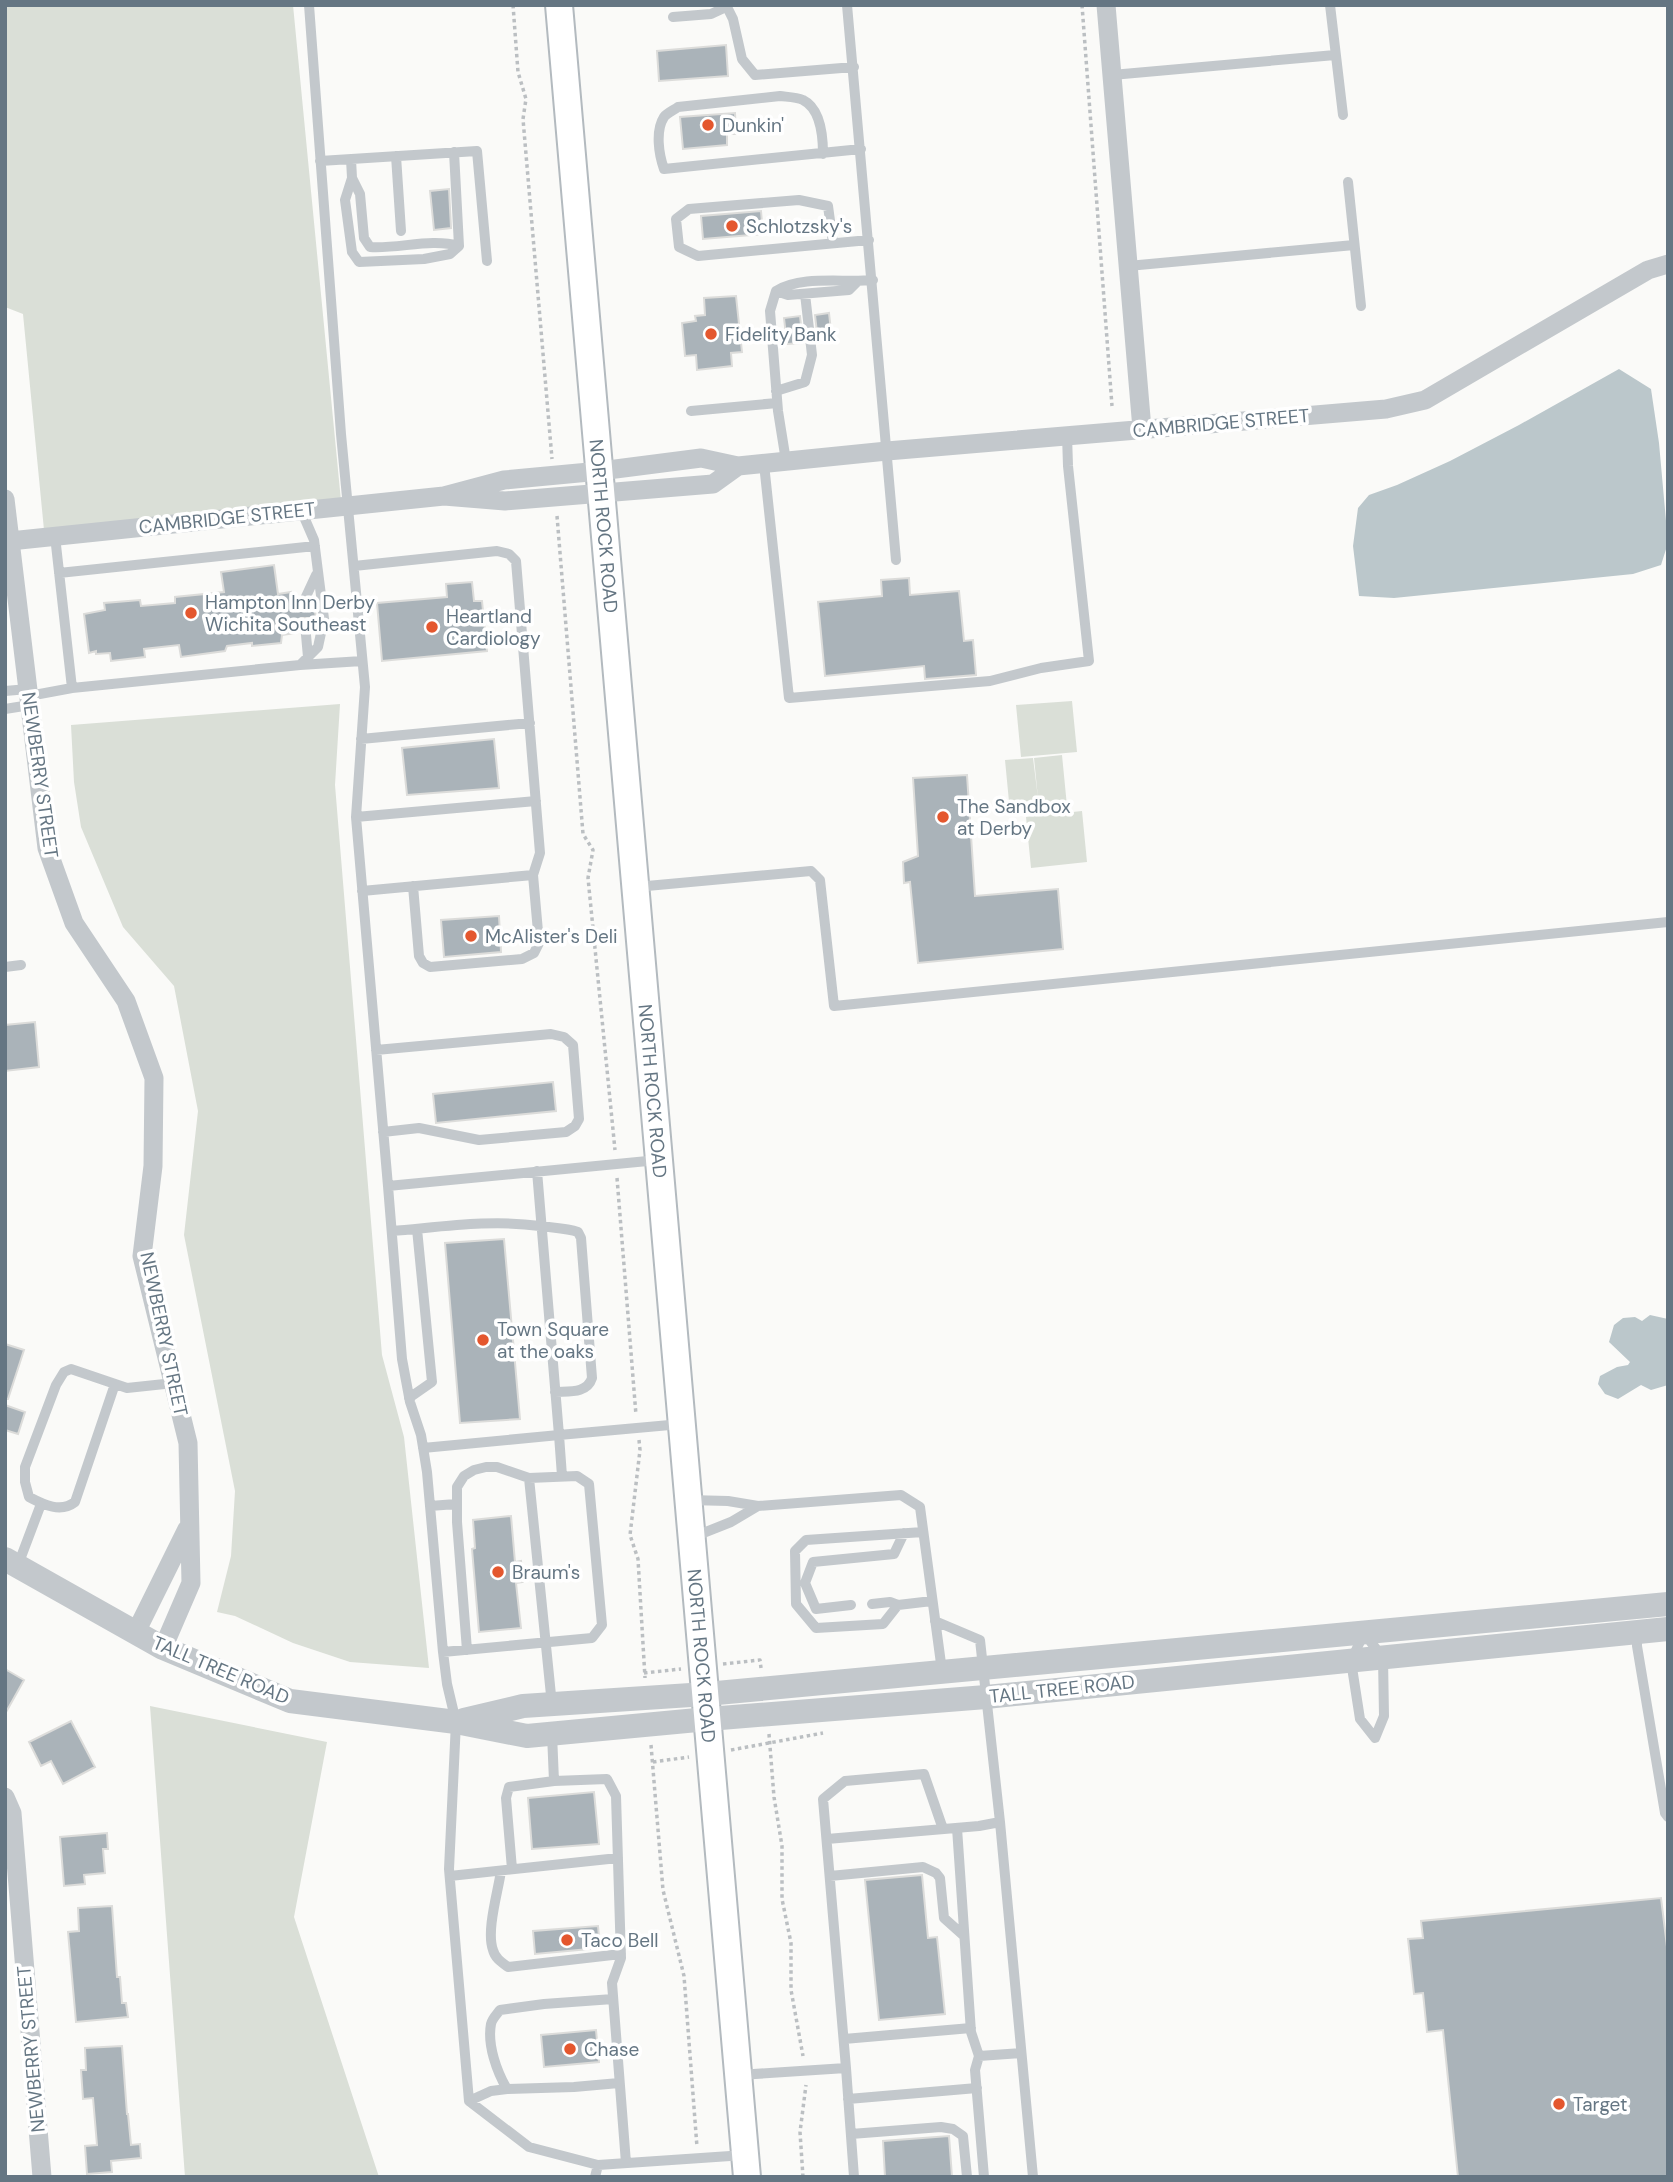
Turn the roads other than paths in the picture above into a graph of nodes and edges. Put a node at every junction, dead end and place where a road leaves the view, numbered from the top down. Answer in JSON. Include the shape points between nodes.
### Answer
{"nodes":[{"id":1,"x":309,"y":5,"type":"edge"},
{"id":2,"x":559,"y":5,"type":"edge"},
{"id":3,"x":726,"y":5,"type":"edge"},
{"id":4,"x":847,"y":5,"type":"edge"},
{"id":5,"x":1106,"y":5,"type":"edge"},
{"id":6,"x":1330,"y":5,"type":"edge"},
{"id":7,"x":673,"y":17,"type":"dead end"},
{"id":8,"x":1335,"y":55,"type":"junction"},
{"id":9,"x":854,"y":67,"type":"junction"},
{"id":10,"x":1112,"y":75,"type":"junction"},
{"id":11,"x":1342,"y":116,"type":"dead end"},
{"id":12,"x":861,"y":149,"type":"junction"},
{"id":13,"x":454,"y":152,"type":"junction"},
{"id":14,"x":823,"y":154,"type":"junction"},
{"id":15,"x":396,"y":156,"type":"junction"},
{"id":16,"x":351,"y":159,"type":"junction"},
{"id":17,"x":320,"y":161,"type":"junction"},
{"id":18,"x":352,"y":178,"type":"junction"},
{"id":19,"x":1348,"y":182,"type":"dead end"},
{"id":20,"x":401,"y":232,"type":"dead end"},
{"id":21,"x":869,"y":240,"type":"junction"},
{"id":22,"x":834,"y":243,"type":"junction"},
{"id":23,"x":1354,"y":245,"type":"junction"},
{"id":24,"x":459,"y":246,"type":"junction"},
{"id":25,"x":487,"y":261,"type":"dead end"},
{"id":26,"x":1668,"y":264,"type":"edge"},
{"id":27,"x":1128,"y":266,"type":"junction"},
{"id":28,"x":873,"y":280,"type":"junction"},
{"id":29,"x":857,"y":282,"type":"junction"},
{"id":30,"x":776,"y":291,"type":"junction"},
{"id":31,"x":805,"y":294,"type":"junction"},
{"id":32,"x":1362,"y":306,"type":"dead end"},
{"id":33,"x":776,"y":391,"type":"junction"},
{"id":34,"x":777,"y":403,"type":"junction"},
{"id":35,"x":691,"y":411,"type":"dead end"},
{"id":36,"x":1142,"y":429,"type":"junction"},
{"id":37,"x":1067,"y":435,"type":"junction"},
{"id":38,"x":887,"y":451,"type":"junction"},
{"id":39,"x":786,"y":461,"type":"junction"},
{"id":40,"x":764,"y":464,"type":"junction"},
{"id":41,"x":738,"y":466,"type":"junction"},
{"id":42,"x":601,"y":482,"type":"junction"},
{"id":43,"x":5,"y":499,"type":"edge"},
{"id":44,"x":349,"y":506,"type":"junction"},
{"id":45,"x":301,"y":510,"type":"junction"},
{"id":46,"x":55,"y":536,"type":"junction"},
{"id":47,"x":10,"y":541,"type":"junction"},
{"id":48,"x":314,"y":546,"type":"junction"},
{"id":49,"x":896,"y":560,"type":"dead end"},
{"id":50,"x":354,"y":566,"type":"junction"},
{"id":51,"x":59,"y":573,"type":"junction"},
{"id":52,"x":317,"y":573,"type":"junction"},
{"id":53,"x":303,"y":603,"type":"dead end"},
{"id":54,"x":305,"y":624,"type":"dead end"},
{"id":55,"x":308,"y":657,"type":"junction"},
{"id":56,"x":362,"y":661,"type":"junction"},
{"id":57,"x":300,"y":665,"type":"junction"},
{"id":58,"x":72,"y":688,"type":"junction"},
{"id":59,"x":5,"y":691,"type":"edge"},
{"id":60,"x":29,"y":697,"type":"junction"},
{"id":61,"x":5,"y":709,"type":"edge"},
{"id":62,"x":530,"y":723,"type":"junction"},
{"id":63,"x":362,"y":739,"type":"junction"},
{"id":64,"x":536,"y":802,"type":"junction"},
{"id":65,"x":356,"y":817,"type":"junction"},
{"id":66,"x":533,"y":875,"type":"junction"},
{"id":67,"x":413,"y":886,"type":"junction"},
{"id":68,"x":636,"y":887,"type":"junction"},
{"id":69,"x":362,"y":891,"type":"junction"},
{"id":70,"x":1668,"y":922,"type":"edge"},
{"id":71,"x":21,"y":965,"type":"dead end"},
{"id":72,"x":5,"y":967,"type":"edge"},
{"id":73,"x":376,"y":1050,"type":"junction"},
{"id":74,"x":383,"y":1132,"type":"junction"},
{"id":75,"x":659,"y":1160,"type":"junction"},
{"id":76,"x":537,"y":1171,"type":"junction"},
{"id":77,"x":388,"y":1186,"type":"junction"},
{"id":78,"x":541,"y":1226,"type":"junction"},
{"id":79,"x":417,"y":1229,"type":"junction"},
{"id":80,"x":392,"y":1231,"type":"junction"},
{"id":81,"x":174,"y":1383,"type":"junction"},
{"id":82,"x":115,"y":1384,"type":"junction"},
{"id":83,"x":555,"y":1392,"type":"junction"},
{"id":84,"x":409,"y":1398,"type":"junction"},
{"id":85,"x":682,"y":1424,"type":"junction"},
{"id":86,"x":559,"y":1435,"type":"junction"},
{"id":87,"x":423,"y":1448,"type":"junction"},
{"id":88,"x":562,"y":1476,"type":"junction"},
{"id":89,"x":529,"y":1478,"type":"junction"},
{"id":90,"x":689,"y":1500,"type":"junction"},
{"id":91,"x":41,"y":1504,"type":"junction"},
{"id":92,"x":456,"y":1504,"type":"junction"},
{"id":93,"x":430,"y":1506,"type":"junction"},
{"id":94,"x":758,"y":1506,"type":"junction"},
{"id":95,"x":189,"y":1525,"type":"junction"},
{"id":96,"x":923,"y":1532,"type":"junction"},
{"id":97,"x":904,"y":1533,"type":"junction"},
{"id":98,"x":692,"y":1537,"type":"junction"},
{"id":99,"x":12,"y":1563,"type":"edge"},
{"id":100,"x":932,"y":1601,"type":"junction"},
{"id":101,"x":872,"y":1604,"type":"dead end"},
{"id":102,"x":1668,"y":1604,"type":"edge"},
{"id":103,"x":851,"y":1605,"type":"dead end"},
{"id":104,"x":898,"y":1605,"type":"junction"},
{"id":105,"x":1634,"y":1607,"type":"junction"},
{"id":106,"x":935,"y":1621,"type":"junction"},
{"id":107,"x":1668,"y":1629,"type":"edge"},
{"id":108,"x":136,"y":1632,"type":"junction"},
{"id":109,"x":1364,"y":1633,"type":"junction"},
{"id":110,"x":1637,"y":1633,"type":"junction"},
{"id":111,"x":544,"y":1642,"type":"junction"},
{"id":112,"x":163,"y":1648,"type":"junction"},
{"id":113,"x":467,"y":1650,"type":"junction"},
{"id":114,"x":443,"y":1652,"type":"junction"},
{"id":115,"x":1382,"y":1658,"type":"junction"},
{"id":116,"x":1351,"y":1661,"type":"junction"},
{"id":117,"x":984,"y":1668,"type":"junction"},
{"id":118,"x":942,"y":1672,"type":"junction"},
{"id":119,"x":986,"y":1697,"type":"junction"},
{"id":120,"x":552,"y":1704,"type":"junction"},
{"id":121,"x":707,"y":1706,"type":"junction"},
{"id":122,"x":456,"y":1722,"type":"junction"},
{"id":123,"x":552,"y":1734,"type":"junction"},
{"id":124,"x":554,"y":1781,"type":"junction"},
{"id":125,"x":5,"y":1797,"type":"edge"},
{"id":126,"x":1668,"y":1817,"type":"edge"},
{"id":127,"x":1000,"y":1822,"type":"junction"},
{"id":128,"x":957,"y":1828,"type":"junction"},
{"id":129,"x":943,"y":1829,"type":"junction"},
{"id":130,"x":827,"y":1839,"type":"junction"},
{"id":131,"x":618,"y":1858,"type":"junction"},
{"id":132,"x":512,"y":1869,"type":"junction"},
{"id":133,"x":500,"y":1871,"type":"junction"},
{"id":134,"x":830,"y":1875,"type":"junction"},
{"id":135,"x":450,"y":1876,"type":"junction"},
{"id":136,"x":963,"y":1935,"type":"junction"},
{"id":137,"x":621,"y":1954,"type":"junction"},
{"id":138,"x":613,"y":1999,"type":"junction"},
{"id":139,"x":971,"y":2028,"type":"junction"},
{"id":140,"x":844,"y":2039,"type":"junction"},
{"id":141,"x":1021,"y":2053,"type":"junction"},
{"id":142,"x":979,"y":2056,"type":"junction"},
{"id":143,"x":846,"y":2068,"type":"junction"},
{"id":144,"x":738,"y":2075,"type":"junction"},
{"id":145,"x":619,"y":2083,"type":"junction"},
{"id":146,"x":977,"y":2088,"type":"junction"},
{"id":147,"x":507,"y":2089,"type":"junction"},
{"id":148,"x":848,"y":2099,"type":"junction"},
{"id":149,"x":469,"y":2101,"type":"junction"},
{"id":150,"x":851,"y":2134,"type":"junction"},
{"id":151,"x":626,"y":2163,"type":"junction"},
{"id":152,"x":598,"y":2165,"type":"junction"},
{"id":153,"x":746,"y":2166,"type":"edge"},
{"id":154,"x":42,"y":2177,"type":"edge"},
{"id":155,"x":594,"y":2177,"type":"edge"},
{"id":156,"x":854,"y":2177,"type":"edge"},
{"id":157,"x":967,"y":2177,"type":"edge"},
{"id":158,"x":984,"y":2177,"type":"edge"},
{"id":159,"x":1033,"y":2177,"type":"edge"}],
"edges":[{"from":1,"to":17,"type":"lane"},
{"from":2,"to":42,"type":"main road","name":"NORTH ROCK ROAD"},
{"from":3,"to":7,"type":"lane","via":[[711,14]]},
{"from":3,"to":9,"type":"lane","via":[[742,60],[755,75]]},
{"from":4,"to":9,"type":"lane"},
{"from":5,"to":10,"type":"street"},
{"from":6,"to":8,"type":"lane"},
{"from":8,"to":10,"type":"lane"},
{"from":8,"to":11,"type":"lane"},
{"from":9,"to":12,"type":"lane"},
{"from":10,"to":27,"type":"street"},
{"from":12,"to":14,"type":"lane"},
{"from":12,"to":21,"type":"lane"},
{"from":13,"to":15,"type":"lane"},
{"from":13,"to":24,"type":"lane"},
{"from":13,"to":25,"type":"lane","via":[[477,151]]},
{"from":14,"to":14,"type":"lane","via":[[823,135],[811,106],[780,96],[678,107],[665,115],[660,128],[664,169]]},
{"from":15,"to":16,"type":"lane"},
{"from":15,"to":20,"type":"lane"},
{"from":16,"to":17,"type":"lane"},
{"from":16,"to":18,"type":"lane"},
{"from":17,"to":44,"type":"lane"},
{"from":18,"to":24,"type":"lane","via":[[360,194],[364,238],[370,247]]},
{"from":18,"to":24,"type":"lane","via":[[345,200],[352,252],[359,261],[424,259],[450,254]]},
{"from":19,"to":23,"type":"lane"},
{"from":21,"to":22,"type":"lane"},
{"from":21,"to":28,"type":"lane"},
{"from":22,"to":22,"type":"lane","via":[[698,256],[679,247],[676,219],[689,209],[814,202],[828,206]]},
{"from":23,"to":27,"type":"lane"},
{"from":23,"to":32,"type":"lane"},
{"from":26,"to":36,"type":"street","name":"CAMBRIDGE STREET","via":[[1648,270],[1425,400],[1387,409]]},
{"from":27,"to":36,"type":"street"},
{"from":28,"to":29,"type":"lane"},
{"from":28,"to":38,"type":"lane"},
{"from":29,"to":30,"type":"lane","via":[[845,279],[786,285]]},
{"from":29,"to":31,"type":"lane","via":[[849,290]]},
{"from":30,"to":31,"type":"lane"},
{"from":30,"to":33,"type":"lane","via":[[770,311]]},
{"from":31,"to":33,"type":"lane","via":[[812,355],[805,382]]},
{"from":33,"to":34,"type":"lane"},
{"from":34,"to":35,"type":"lane"},
{"from":34,"to":39,"type":"lane"},
{"from":36,"to":37,"type":"street","name":"CAMBRIDGE STREET"},
{"from":37,"to":38,"type":"street","name":"CAMBRIDGE STREET"},
{"from":37,"to":40,"type":"lane","via":[[1088,661],[990,681],[789,698]]},
{"from":38,"to":39,"type":"street","name":"CAMBRIDGE STREET"},
{"from":38,"to":49,"type":"lane"},
{"from":39,"to":40,"type":"street","name":"CAMBRIDGE STREET"},
{"from":40,"to":41,"type":"street","name":"CAMBRIDGE STREET"},
{"from":41,"to":42,"type":"street","name":"CAMBRIDGE STREET","via":[[701,458]]},
{"from":41,"to":42,"type":"street","name":"CAMBRIDGE STREET","via":[[713,484]]},
{"from":42,"to":44,"type":"street","name":"CAMBRIDGE STREET","via":[[504,480],[444,496]]},
{"from":42,"to":68,"type":"main road","name":"NORTH ROCK ROAD"},
{"from":43,"to":47,"type":"street","name":"NEWBERRY STREET"},
{"from":44,"to":45,"type":"street","name":"CAMBRIDGE STREET"},
{"from":44,"to":50,"type":"lane"},
{"from":45,"to":46,"type":"street","name":"CAMBRIDGE STREET"},
{"from":45,"to":48,"type":"lane"},
{"from":46,"to":47,"type":"street","name":"CAMBRIDGE STREET"},
{"from":46,"to":51,"type":"lane"},
{"from":47,"to":60,"type":"street","name":"NEWBERRY STREET"},
{"from":48,"to":51,"type":"lane"},
{"from":48,"to":52,"type":"lane"},
{"from":50,"to":56,"type":"lane"},
{"from":50,"to":62,"type":"lane","via":[[497,551],[509,554],[516,561]]},
{"from":51,"to":58,"type":"lane"},
{"from":52,"to":53,"type":"lane"},
{"from":52,"to":55,"type":"lane","via":[[324,619],[318,647]]},
{"from":54,"to":55,"type":"lane"},
{"from":55,"to":57,"type":"lane"},
{"from":56,"to":57,"type":"lane"},
{"from":56,"to":63,"type":"lane"},
{"from":57,"to":58,"type":"lane"},
{"from":58,"to":60,"type":"lane"},
{"from":59,"to":60,"type":"lane"},
{"from":60,"to":61,"type":"lane"},
{"from":60,"to":81,"type":"street","name":"NEWBERRY STREET","via":[[47,848],[74,923],[126,1001],[154,1078],[153,1166],[142,1256]]},
{"from":62,"to":63,"type":"lane"},
{"from":62,"to":64,"type":"lane"},
{"from":63,"to":65,"type":"lane"},
{"from":64,"to":65,"type":"lane"},
{"from":64,"to":66,"type":"lane","via":[[540,853]]},
{"from":65,"to":69,"type":"lane"},
{"from":66,"to":67,"type":"lane"},
{"from":66,"to":67,"type":"lane","via":[[539,943],[534,953],[522,959],[430,967],[423,963]]},
{"from":67,"to":69,"type":"lane"},
{"from":68,"to":70,"type":"lane","via":[[811,871],[820,880],[834,1006]]},
{"from":68,"to":75,"type":"main road","name":"NORTH ROCK ROAD"},
{"from":69,"to":73,"type":"lane"},
{"from":71,"to":72,"type":"lane"},
{"from":73,"to":74,"type":"lane"},
{"from":73,"to":74,"type":"lane","via":[[551,1034],[573,1045],[579,1119],[566,1132],[480,1140],[419,1128]]},
{"from":74,"to":77,"type":"lane"},
{"from":75,"to":76,"type":"lane"},
{"from":75,"to":85,"type":"main road","name":"NORTH ROCK ROAD"},
{"from":76,"to":77,"type":"lane"},
{"from":76,"to":78,"type":"lane"},
{"from":77,"to":80,"type":"lane"},
{"from":78,"to":79,"type":"lane","via":[[498,1222]]},
{"from":78,"to":83,"type":"lane"},
{"from":78,"to":83,"type":"lane","via":[[569,1229],[581,1238],[592,1378],[583,1390]]},
{"from":79,"to":80,"type":"lane"},
{"from":79,"to":84,"type":"lane","via":[[432,1382]]},
{"from":80,"to":84,"type":"lane"},
{"from":81,"to":82,"type":"lane","via":[[127,1388]]},
{"from":81,"to":95,"type":"street","name":"NEWBERRY STREET","via":[[188,1443]]},
{"from":82,"to":91,"type":"lane","via":[[75,1502],[60,1508]]},
{"from":82,"to":91,"type":"lane","via":[[71,1369],[64,1372],[25,1467],[29,1497]]},
{"from":83,"to":86,"type":"lane"},
{"from":84,"to":87,"type":"lane"},
{"from":85,"to":86,"type":"lane"},
{"from":85,"to":90,"type":"main road","name":"NORTH ROCK ROAD"},
{"from":86,"to":87,"type":"lane"},
{"from":86,"to":88,"type":"lane"},
{"from":87,"to":93,"type":"lane"},
{"from":88,"to":89,"type":"lane"},
{"from":88,"to":111,"type":"lane","via":[[577,1476],[589,1484],[602,1625],[592,1637]]},
{"from":89,"to":92,"type":"lane","via":[[496,1467],[474,1470],[457,1487]]},
{"from":89,"to":111,"type":"lane"},
{"from":90,"to":94,"type":"lane"},
{"from":90,"to":98,"type":"main road","name":"NORTH ROCK ROAD"},
{"from":91,"to":99,"type":"lane"},
{"from":92,"to":93,"type":"lane"},
{"from":92,"to":113,"type":"lane"},
{"from":93,"to":114,"type":"lane"},
{"from":94,"to":96,"type":"lane","via":[[901,1495],[920,1507]]},
{"from":94,"to":98,"type":"lane"},
{"from":95,"to":108,"type":"street","name":"NEWBERRY STREET"},
{"from":95,"to":112,"type":"street","name":"NEWBERRY STREET","via":[[191,1583]]},
{"from":96,"to":97,"type":"lane"},
{"from":96,"to":100,"type":"lane"},
{"from":97,"to":103,"type":"lane","via":[[894,1554],[813,1562],[805,1583],[816,1609]]},
{"from":97,"to":104,"type":"lane","via":[[806,1541],[795,1551],[796,1604],[816,1628],[883,1624]]},
{"from":98,"to":121,"type":"main road","name":"NORTH ROCK ROAD"},
{"from":99,"to":108,"type":"street","name":"TALL TREE ROAD"},
{"from":100,"to":104,"type":"lane"},
{"from":100,"to":106,"type":"lane"},
{"from":101,"to":104,"type":"lane"},
{"from":102,"to":105,"type":"street","name":"TALL TREE ROAD"},
{"from":105,"to":109,"type":"street","name":"TALL TREE ROAD"},
{"from":105,"to":110,"type":"lane"},
{"from":106,"to":117,"type":"lane","via":[[980,1640]]},
{"from":106,"to":118,"type":"lane"},
{"from":107,"to":110,"type":"street","name":"TALL TREE ROAD"},
{"from":108,"to":112,"type":"street","name":"TALL TREE ROAD"},
{"from":109,"to":115,"type":"lane"},
{"from":109,"to":116,"type":"lane"},
{"from":109,"to":117,"type":"street","name":"TALL TREE ROAD"},
{"from":110,"to":115,"type":"street","name":"TALL TREE ROAD"},
{"from":110,"to":126,"type":"lane"},
{"from":111,"to":113,"type":"lane"},
{"from":111,"to":120,"type":"lane"},
{"from":112,"to":122,"type":"street","name":"TALL TREE ROAD","via":[[290,1701]]},
{"from":113,"to":114,"type":"lane"},
{"from":114,"to":122,"type":"lane"},
{"from":115,"to":116,"type":"street","name":"TALL TREE ROAD"},
{"from":115,"to":116,"type":"lane","via":[[1384,1716],[1375,1738],[1360,1719]]},
{"from":116,"to":119,"type":"street","name":"TALL TREE ROAD"},
{"from":117,"to":118,"type":"street","name":"TALL TREE ROAD"},
{"from":117,"to":119,"type":"lane"},
{"from":118,"to":121,"type":"street","name":"TALL TREE ROAD"},
{"from":119,"to":121,"type":"street","name":"TALL TREE ROAD"},
{"from":119,"to":127,"type":"lane"},
{"from":120,"to":121,"type":"street","name":"TALL TREE ROAD"},
{"from":120,"to":122,"type":"street","name":"TALL TREE ROAD"},
{"from":121,"to":123,"type":"street","name":"TALL TREE ROAD"},
{"from":121,"to":144,"type":"main road","name":"NORTH ROCK ROAD"},
{"from":122,"to":123,"type":"street","name":"TALL TREE ROAD","via":[[527,1736]]},
{"from":122,"to":135,"type":"lane"},
{"from":123,"to":124,"type":"lane"},
{"from":124,"to":131,"type":"lane","via":[[607,1779],[616,1796]]},
{"from":124,"to":132,"type":"lane","via":[[509,1787]]},
{"from":125,"to":154,"type":"street","name":"NEWBERRY STREET","via":[[12,1813]]},
{"from":127,"to":128,"type":"lane"},
{"from":127,"to":141,"type":"lane"},
{"from":128,"to":129,"type":"lane"},
{"from":128,"to":136,"type":"lane"},
{"from":129,"to":130,"type":"lane"},
{"from":129,"to":130,"type":"lane","via":[[924,1774],[845,1781],[823,1799]]},
{"from":130,"to":134,"type":"lane"},
{"from":131,"to":132,"type":"lane"},
{"from":131,"to":137,"type":"lane"},
{"from":132,"to":133,"type":"lane"},
{"from":133,"to":135,"type":"lane"},
{"from":133,"to":137,"type":"lane","via":[[490,1929],[492,1950],[508,1967]]},
{"from":134,"to":136,"type":"lane","via":[[929,1869],[940,1878],[944,1918]]},
{"from":134,"to":140,"type":"lane"},
{"from":135,"to":149,"type":"lane"},
{"from":136,"to":139,"type":"lane"},
{"from":137,"to":138,"type":"lane","via":[[612,1983]]},
{"from":138,"to":145,"type":"lane"},
{"from":138,"to":147,"type":"lane","via":[[500,2010],[491,2022],[492,2047],[497,2072]]},
{"from":139,"to":140,"type":"lane"},
{"from":139,"to":142,"type":"lane"},
{"from":140,"to":143,"type":"lane"},
{"from":141,"to":142,"type":"lane"},
{"from":141,"to":159,"type":"lane"},
{"from":142,"to":146,"type":"lane"},
{"from":143,"to":144,"type":"lane"},
{"from":143,"to":148,"type":"lane"},
{"from":144,"to":153,"type":"main road","name":"NORTH ROCK ROAD"},
{"from":145,"to":147,"type":"lane"},
{"from":145,"to":151,"type":"lane"},
{"from":146,"to":148,"type":"lane"},
{"from":146,"to":158,"type":"lane"},
{"from":147,"to":149,"type":"lane"},
{"from":148,"to":150,"type":"lane"},
{"from":149,"to":152,"type":"lane","via":[[529,2147]]},
{"from":150,"to":156,"type":"lane"},
{"from":150,"to":157,"type":"lane","via":[[953,2129],[963,2136]]},
{"from":151,"to":152,"type":"lane"},
{"from":151,"to":153,"type":"lane","via":[[698,2158]]},
{"from":152,"to":155,"type":"lane"}]}
